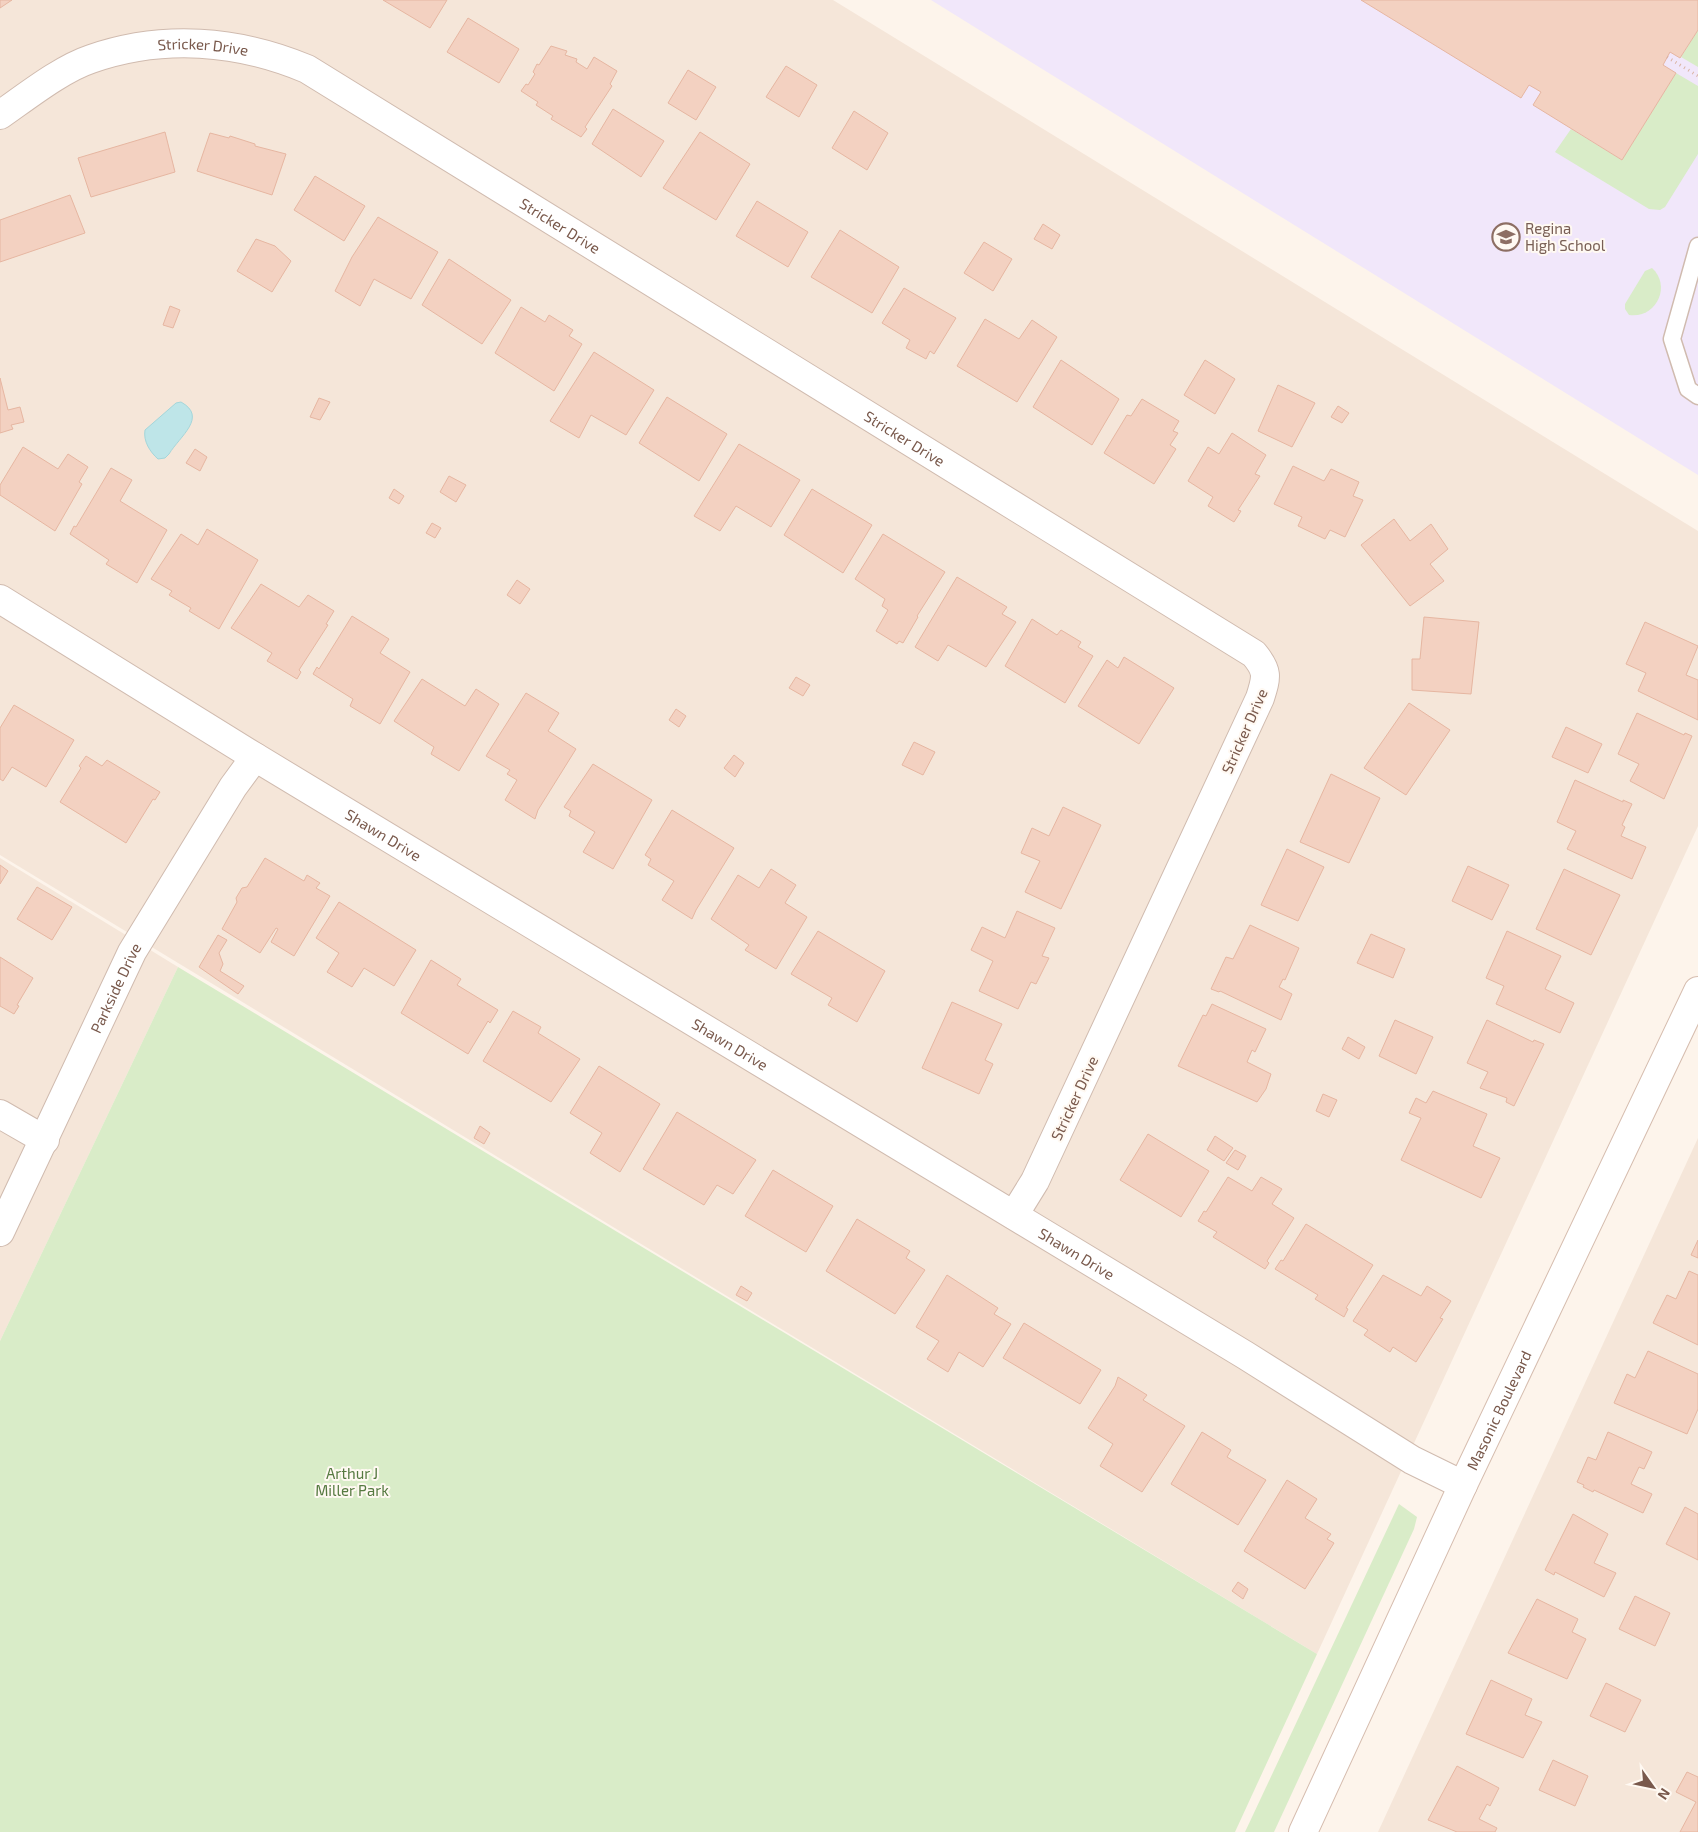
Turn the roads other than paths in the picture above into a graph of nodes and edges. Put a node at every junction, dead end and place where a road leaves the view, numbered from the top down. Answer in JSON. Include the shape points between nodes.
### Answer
{"nodes":[{"id":1,"x":0,"y":115,"type":"edge"},
{"id":2,"x":1698,"y":246,"type":"edge"},
{"id":3,"x":1698,"y":396,"type":"edge"},
{"id":4,"x":0,"y":599,"type":"edge"},
{"id":5,"x":255,"y":757,"type":"junction"},
{"id":6,"x":1698,"y":991,"type":"edge"},
{"id":7,"x":0,"y":1114,"type":"edge"},
{"id":8,"x":44,"y":1140,"type":"junction"},
{"id":9,"x":1014,"y":1215,"type":"junction"},
{"id":10,"x":0,"y":1232,"type":"edge"},
{"id":11,"x":1463,"y":1484,"type":"junction"},
{"id":12,"x":1303,"y":1832,"type":"edge"}],
"edges":[{"from":1,"to":9,"type":"street","name":"Stricker Drive","via":[[47,82],[90,59],[151,46],[199,42],[228,46],[277,57],[307,69],[1254,654],[1265,667],[1265,684],[1260,698],[1038,1175]]},
{"from":2,"to":3,"type":"lane","via":[[1672,339],[1688,389]]},
{"from":4,"to":5,"type":"street","name":"Shawn Drive"},
{"from":5,"to":8,"type":"street","name":"Parkside Drive","via":[[228,795],[132,952]]},
{"from":5,"to":9,"type":"street","name":"Shawn Drive"},
{"from":6,"to":11,"type":"street","name":"Masonic Boulevard"},
{"from":7,"to":8,"type":"street"},
{"from":8,"to":10,"type":"street","name":"Parkside Drive"},
{"from":9,"to":11,"type":"street","name":"Shawn Drive","via":[[1412,1460]]},
{"from":11,"to":12,"type":"street","name":"Masonic Boulevard"}]}
